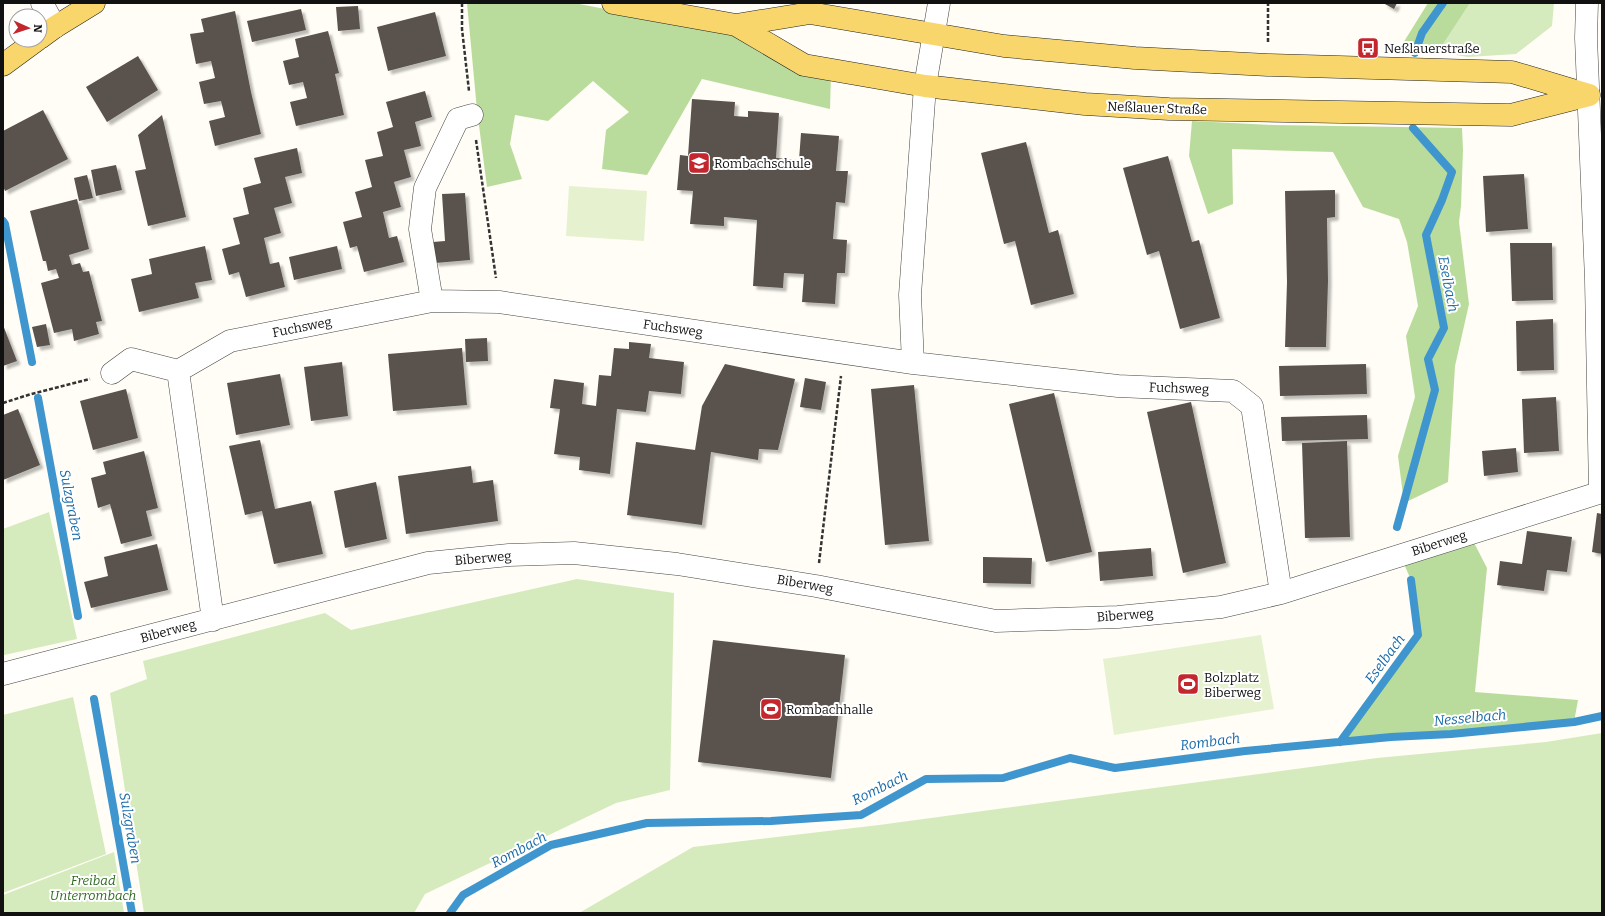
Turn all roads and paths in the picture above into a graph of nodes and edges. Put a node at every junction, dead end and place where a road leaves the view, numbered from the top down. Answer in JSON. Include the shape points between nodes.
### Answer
{"nodes":[{"id":1,"x":94,"y":3,"type":"edge"},
{"id":2,"x":462,"y":3,"type":"edge"},
{"id":3,"x":613,"y":3,"type":"edge"},
{"id":4,"x":938,"y":3,"type":"edge"},
{"id":5,"x":1268,"y":3,"type":"edge"},
{"id":6,"x":1587,"y":3,"type":"edge"},
{"id":7,"x":736,"y":25,"type":"junction"},
{"id":8,"x":48,"y":32,"type":"edge"},
{"id":9,"x":933,"y":33,"type":"junction"},
{"id":10,"x":26,"y":48,"type":"edge"},
{"id":11,"x":3,"y":65,"type":"edge"},
{"id":12,"x":1268,"y":65,"type":"junction"},
{"id":13,"x":925,"y":86,"type":"junction"},
{"id":14,"x":1595,"y":96,"type":"edge"},
{"id":15,"x":472,"y":115,"type":"junction"},
{"id":16,"x":1599,"y":280,"type":"edge"},
{"id":17,"x":432,"y":301,"type":"junction"},
{"id":18,"x":499,"y":302,"type":"junction"},
{"id":19,"x":844,"y":353,"type":"junction"},
{"id":20,"x":913,"y":363,"type":"junction"},
{"id":21,"x":178,"y":371,"type":"junction"},
{"id":22,"x":112,"y":373,"type":"joint"},
{"id":23,"x":3,"y":403,"type":"edge"},
{"id":24,"x":1601,"y":492,"type":"edge"},
{"id":25,"x":816,"y":586,"type":"junction"},
{"id":26,"x":1281,"y":593,"type":"junction"},
{"id":27,"x":213,"y":620,"type":"junction"},
{"id":28,"x":3,"y":674,"type":"edge"}],
"edges":[{"from":1,"to":8,"type":"main road"},
{"from":2,"to":15,"type":"path"},
{"from":3,"to":7,"type":"main road","name":"Neßlauer Straße"},
{"from":4,"to":9,"type":"street"},
{"from":5,"to":12,"type":"path"},
{"from":6,"to":14,"type":"street","via":[[1586,38]]},
{"from":7,"to":9,"type":"main road","name":"Neßlauer Straße","via":[[810,13]]},
{"from":7,"to":13,"type":"main road","name":"Neßlauer Straße","via":[[804,66]]},
{"from":9,"to":12,"type":"main road","name":"Neßlauer Straße","via":[[1004,46],[1135,58]]},
{"from":9,"to":13,"type":"street"},
{"from":10,"to":11,"type":"main road"},
{"from":12,"to":14,"type":"main road","name":"Neßlauer Straße","via":[[1512,72]]},
{"from":13,"to":14,"type":"main road","name":"Neßlauer Straße","via":[[1085,104],[1279,111],[1511,114]]},
{"from":13,"to":20,"type":"street","via":[[910,295]]},
{"from":14,"to":16,"type":"street"},
{"from":15,"to":17,"type":"street","via":[[458,119],[425,188],[420,229]]},
{"from":15,"to":18,"type":"path"},
{"from":16,"to":24,"type":"street"},
{"from":17,"to":18,"type":"street","name":"Fuchsweg"},
{"from":17,"to":21,"type":"street","name":"Fuchsweg","via":[[230,341]]},
{"from":18,"to":19,"type":"street","name":"Fuchsweg"},
{"from":19,"to":20,"type":"street","name":"Fuchsweg"},
{"from":19,"to":25,"type":"path"},
{"from":20,"to":26,"type":"street","name":"Fuchsweg","via":[[1118,386],[1233,391],[1252,406]]},
{"from":21,"to":22,"type":"street","via":[[131,358]]},
{"from":21,"to":27,"type":"street"},
{"from":22,"to":23,"type":"path"},
{"from":24,"to":26,"type":"street","name":"Biberweg"},
{"from":25,"to":26,"type":"street","name":"Biberweg","via":[[996,621],[1118,617],[1213,608]]},
{"from":25,"to":27,"type":"street","name":"Biberweg","via":[[677,564],[574,553],[509,555],[428,563]]},
{"from":27,"to":28,"type":"street","name":"Biberweg"}]}
